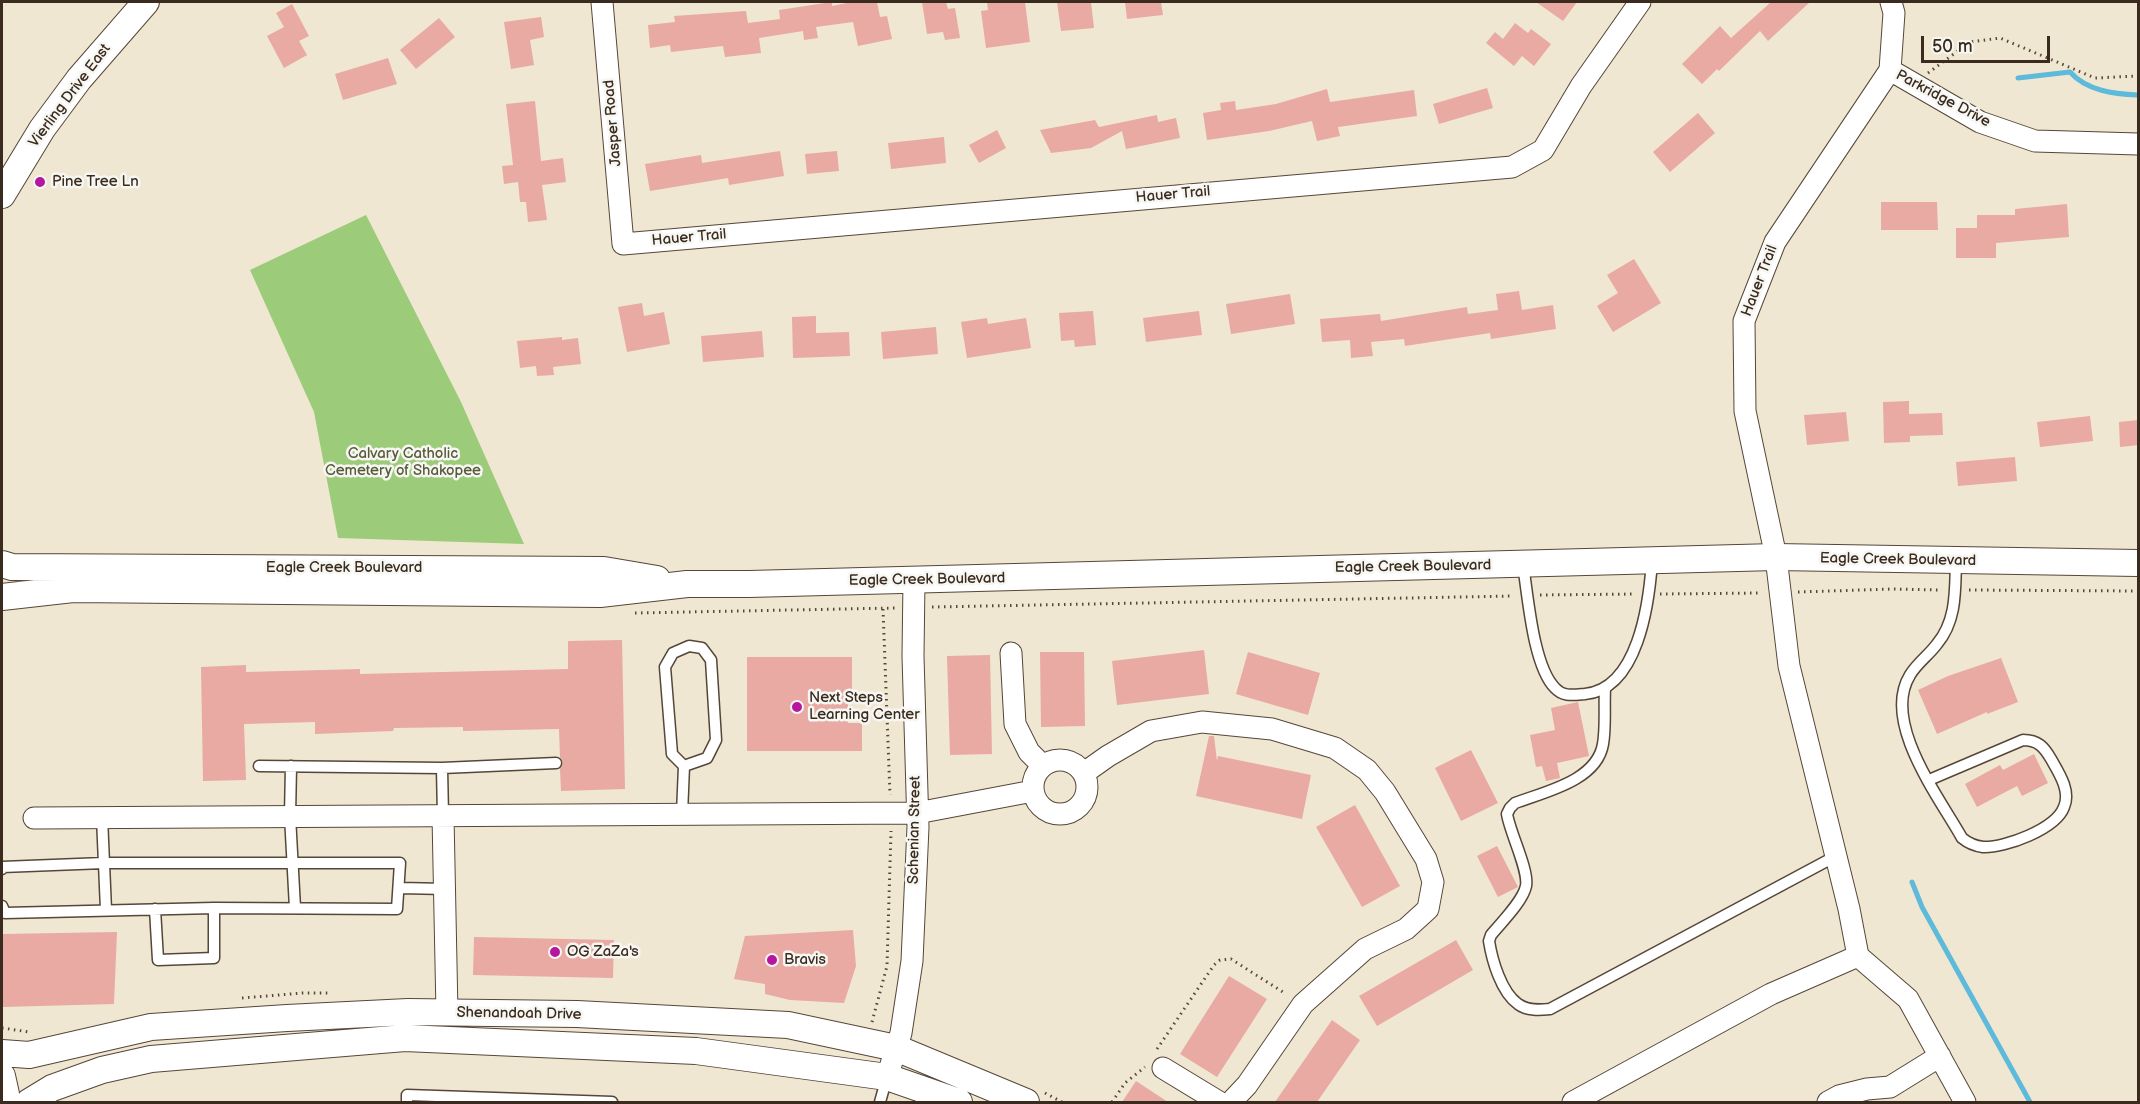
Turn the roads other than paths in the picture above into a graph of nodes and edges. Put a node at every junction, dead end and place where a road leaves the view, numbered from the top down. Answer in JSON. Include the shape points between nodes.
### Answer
{"nodes":[{"id":1,"x":146,"y":2,"type":"edge"},
{"id":2,"x":602,"y":2,"type":"edge"},
{"id":3,"x":1640,"y":2,"type":"edge"},
{"id":4,"x":1891,"y":2,"type":"edge"},
{"id":5,"x":1890,"y":70,"type":"junction"},
{"id":6,"x":2139,"y":144,"type":"edge"},
{"id":7,"x":2,"y":195,"type":"edge"},
{"id":8,"x":623,"y":244,"type":"joint"},
{"id":9,"x":1776,"y":557,"type":"junction"},
{"id":10,"x":1652,"y":561,"type":"junction"},
{"id":11,"x":1956,"y":561,"type":"junction"},
{"id":12,"x":2139,"y":563,"type":"edge"},
{"id":13,"x":2,"y":564,"type":"edge"},
{"id":14,"x":1523,"y":565,"type":"junction"},
{"id":15,"x":914,"y":580,"type":"junction"},
{"id":16,"x":687,"y":584,"type":"junction"},
{"id":17,"x":2,"y":597,"type":"edge"},
{"id":18,"x":1011,"y":653,"type":"dead end"},
{"id":19,"x":1605,"y":689,"type":"junction"},
{"id":20,"x":556,"y":763,"type":"dead end"},
{"id":21,"x":259,"y":766,"type":"dead end"},
{"id":22,"x":291,"y":766,"type":"junction"},
{"id":23,"x":684,"y":766,"type":"junction"},
{"id":24,"x":1043,"y":766,"type":"junction"},
{"id":25,"x":442,"y":768,"type":"junction"},
{"id":26,"x":1084,"y":773,"type":"junction"},
{"id":27,"x":1929,"y":780,"type":"junction"},
{"id":28,"x":1033,"y":791,"type":"junction"},
{"id":29,"x":917,"y":813,"type":"junction"},
{"id":30,"x":682,"y":814,"type":"junction"},
{"id":31,"x":290,"y":816,"type":"junction"},
{"id":32,"x":443,"y":816,"type":"junction"},
{"id":33,"x":102,"y":817,"type":"junction"},
{"id":34,"x":34,"y":818,"type":"dead end"},
{"id":35,"x":1836,"y":856,"type":"junction"},
{"id":36,"x":104,"y":863,"type":"junction"},
{"id":37,"x":294,"y":863,"type":"junction"},
{"id":38,"x":2,"y":869,"type":"edge"},
{"id":39,"x":400,"y":888,"type":"junction"},
{"id":40,"x":446,"y":889,"type":"junction"},
{"id":41,"x":2,"y":906,"type":"edge"},
{"id":42,"x":214,"y":908,"type":"junction"},
{"id":43,"x":295,"y":908,"type":"junction"},
{"id":44,"x":155,"y":909,"type":"junction"},
{"id":45,"x":106,"y":910,"type":"junction"},
{"id":46,"x":1858,"y":956,"type":"junction"},
{"id":47,"x":447,"y":1013,"type":"junction"},
{"id":48,"x":896,"y":1048,"type":"junction"},
{"id":49,"x":2,"y":1053,"type":"edge"},
{"id":50,"x":1940,"y":1056,"type":"junction"},
{"id":51,"x":1153,"y":1064,"type":"road end"},
{"id":52,"x":2,"y":1076,"type":"edge"},
{"id":53,"x":887,"y":1077,"type":"junction"},
{"id":54,"x":1894,"y":1095,"type":"edge"},
{"id":55,"x":4,"y":1102,"type":"edge"},
{"id":56,"x":29,"y":1102,"type":"edge"},
{"id":57,"x":407,"y":1102,"type":"edge"},
{"id":58,"x":612,"y":1102,"type":"edge"},
{"id":59,"x":880,"y":1102,"type":"edge"},
{"id":60,"x":959,"y":1102,"type":"edge"},
{"id":61,"x":1026,"y":1102,"type":"edge"},
{"id":62,"x":1219,"y":1102,"type":"edge"},
{"id":63,"x":1231,"y":1102,"type":"edge"},
{"id":64,"x":1573,"y":1102,"type":"edge"},
{"id":65,"x":1828,"y":1102,"type":"edge"},
{"id":66,"x":1965,"y":1102,"type":"edge"}],
"edges":[{"from":1,"to":7,"type":"street","name":"Vierling Drive East","via":[[73,87]]},
{"from":2,"to":8,"type":"street","name":"Jasper Road"},
{"from":3,"to":8,"type":"street","name":"Hauer Trail","via":[[1581,86],[1543,150],[1512,167]]},
{"from":4,"to":5,"type":"street","name":"Hauer Trail","via":[[1894,13]]},
{"from":5,"to":6,"type":"street","name":"Parkridge Drive","via":[[1980,122],[2035,141]]},
{"from":5,"to":9,"type":"street","name":"Hauer Trail","via":[[1775,242],[1744,321],[1745,411]]},
{"from":9,"to":10,"type":"street","name":"Eagle Creek Boulevard"},
{"from":9,"to":11,"type":"street","name":"Eagle Creek Boulevard"},
{"from":9,"to":35,"type":"street","name":"Hauer Trail","via":[[1789,666]]},
{"from":10,"to":14,"type":"street","name":"Eagle Creek Boulevard"},
{"from":10,"to":19,"type":"lane","via":[[1645,616],[1626,665]]},
{"from":11,"to":12,"type":"street","name":"Eagle Creek Boulevard"},
{"from":11,"to":27,"type":"lane","via":[[1953,611],[1947,628],[1909,677],[1901,712],[1905,731]]},
{"from":13,"to":16,"type":"street","name":"Eagle Creek Boulevard","via":[[604,570]]},
{"from":14,"to":15,"type":"street","name":"Eagle Creek Boulevard"},
{"from":14,"to":19,"type":"lane","via":[[1541,663],[1554,687],[1571,696]]},
{"from":15,"to":16,"type":"street","name":"Eagle Creek Boulevard"},
{"from":15,"to":29,"type":"street","name":"Schenian Street"},
{"from":16,"to":17,"type":"street","name":"Eagle Creek Boulevard","via":[[600,594],[73,589]]},
{"from":18,"to":24,"type":"street","via":[[1015,724],[1029,752]]},
{"from":19,"to":35,"type":"lane","via":[[1599,756],[1582,777],[1515,803],[1507,814],[1526,886],[1489,940],[1501,979],[1519,1005],[1538,1011],[1550,1009]]},
{"from":20,"to":25,"type":"lane"},
{"from":21,"to":22,"type":"lane"},
{"from":22,"to":25,"type":"lane"},
{"from":22,"to":31,"type":"lane"},
{"from":23,"to":23,"type":"lane","via":[[672,754],[665,667],[673,653],[689,646],[702,648],[711,660],[716,740],[707,758]]},
{"from":23,"to":30,"type":"lane"},
{"from":24,"to":26,"type":"street","via":[[1051,761],[1070,761]]},
{"from":24,"to":28,"type":"street","via":[[1033,782]]},
{"from":25,"to":32,"type":"lane"},
{"from":26,"to":28,"type":"street","via":[[1087,792],[1072,812],[1047,811]]},
{"from":26,"to":63,"type":"street","via":[[1151,731],[1202,722],[1272,729],[1335,748],[1366,770],[1385,792],[1426,859],[1433,882],[1428,909],[1406,929],[1365,949],[1303,1004]]},
{"from":27,"to":27,"type":"lane","via":[[1962,838],[1983,847],[2030,836],[2056,818],[2066,799],[2062,777],[2045,748],[2033,740],[2023,740]]},
{"from":28,"to":29,"type":"street"},
{"from":29,"to":30,"type":"street"},
{"from":29,"to":48,"type":"street","name":"Schenian Street","via":[[912,962]]},
{"from":30,"to":32,"type":"street"},
{"from":31,"to":32,"type":"street"},
{"from":31,"to":33,"type":"street"},
{"from":31,"to":37,"type":"lane"},
{"from":32,"to":40,"type":"street"},
{"from":33,"to":34,"type":"street"},
{"from":33,"to":36,"type":"lane"},
{"from":35,"to":46,"type":"street","name":"Hauer Trail"},
{"from":36,"to":37,"type":"lane"},
{"from":36,"to":38,"type":"lane"},
{"from":36,"to":45,"type":"lane"},
{"from":37,"to":39,"type":"lane","via":[[400,863]]},
{"from":37,"to":43,"type":"lane"},
{"from":39,"to":40,"type":"lane"},
{"from":39,"to":43,"type":"lane","via":[[398,909]]},
{"from":40,"to":47,"type":"street"},
{"from":41,"to":45,"type":"lane","via":[[5,914]]},
{"from":42,"to":43,"type":"lane"},
{"from":42,"to":44,"type":"lane"},
{"from":42,"to":44,"type":"lane","via":[[214,958],[158,960]]},
{"from":44,"to":45,"type":"lane"},
{"from":46,"to":50,"type":"street","via":[[1908,999]]},
{"from":46,"to":64,"type":"street","via":[[1771,994]]},
{"from":47,"to":48,"type":"street","name":"Shenandoah Drive","via":[[577,1014],[788,1024]]},
{"from":47,"to":49,"type":"street","name":"Shenandoah Drive","via":[[151,1027],[29,1055]]},
{"from":48,"to":53,"type":"street","name":"Schenian Street"},
{"from":48,"to":61,"type":"street","name":"Shenandoah Drive"},
{"from":50,"to":54,"type":"street"},
{"from":50,"to":66,"type":"street"},
{"from":51,"to":62,"type":"street"},
{"from":52,"to":55,"type":"street"},
{"from":53,"to":56,"type":"street","name":"Shenandoah Drive","via":[[696,1051],[405,1038],[151,1059],[102,1070],[52,1088]]},
{"from":53,"to":59,"type":"lane"},
{"from":53,"to":60,"type":"street","name":"Shenandoah Drive"},
{"from":54,"to":65,"type":"street","via":[[1848,1094]]},
{"from":57,"to":58,"type":"lane","via":[[407,1095]]}]}
